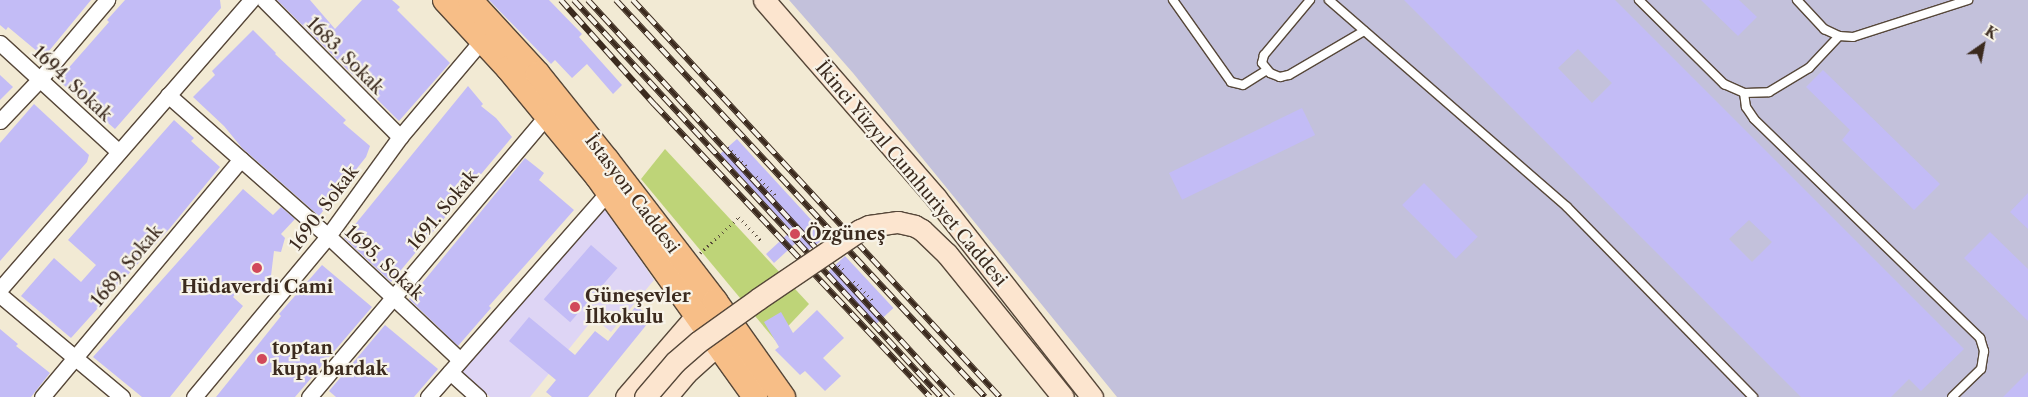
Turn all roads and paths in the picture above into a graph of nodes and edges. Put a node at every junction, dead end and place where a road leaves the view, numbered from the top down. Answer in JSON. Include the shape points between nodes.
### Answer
{"nodes":[{"id":1,"x":107,"y":0,"type":"edge"},
{"id":2,"x":251,"y":0,"type":"edge"},
{"id":3,"x":264,"y":0,"type":"edge"},
{"id":4,"x":446,"y":0,"type":"edge"},
{"id":5,"x":470,"y":0,"type":"edge"},
{"id":6,"x":764,"y":0,"type":"edge"},
{"id":7,"x":1173,"y":0,"type":"edge"},
{"id":8,"x":1310,"y":0,"type":"edge"},
{"id":9,"x":1329,"y":0,"type":"edge"},
{"id":10,"x":1639,"y":0,"type":"edge"},
{"id":11,"x":1797,"y":0,"type":"edge"},
{"id":12,"x":1968,"y":0,"type":"edge"},
{"id":13,"x":1364,"y":31,"type":"junction"},
{"id":14,"x":1839,"y":36,"type":"junction"},
{"id":15,"x":482,"y":40,"type":"junction"},
{"id":16,"x":0,"y":43,"type":"edge"},
{"id":17,"x":1267,"y":70,"type":"junction"},
{"id":18,"x":40,"y":80,"type":"junction"},
{"id":19,"x":1744,"y":93,"type":"junction"},
{"id":20,"x":168,"y":95,"type":"junction"},
{"id":21,"x":546,"y":115,"type":"junction"},
{"id":22,"x":0,"y":121,"type":"edge"},
{"id":23,"x":400,"y":138,"type":"junction"},
{"id":24,"x":728,"y":147,"type":"dead end"},
{"id":25,"x":119,"y":152,"type":"junction"},
{"id":26,"x":241,"y":159,"type":"junction"},
{"id":27,"x":748,"y":168,"type":"dead end"},
{"id":28,"x":757,"y":176,"type":"dead end"},
{"id":29,"x":608,"y":192,"type":"junction"},
{"id":30,"x":776,"y":196,"type":"dead end"},
{"id":31,"x":328,"y":236,"type":"junction"},
{"id":32,"x":761,"y":242,"type":"dead end"},
{"id":33,"x":686,"y":265,"type":"junction"},
{"id":34,"x":854,"y":281,"type":"dead end"},
{"id":35,"x":0,"y":289,"type":"edge"},
{"id":36,"x":0,"y":295,"type":"edge"},
{"id":37,"x":394,"y":297,"type":"junction"},
{"id":38,"x":715,"y":301,"type":"junction"},
{"id":39,"x":874,"y":302,"type":"dead end"},
{"id":40,"x":696,"y":316,"type":"junction"},
{"id":41,"x":736,"y":330,"type":"junction"},
{"id":42,"x":717,"y":345,"type":"junction"},
{"id":43,"x":75,"y":358,"type":"junction"},
{"id":44,"x":460,"y":360,"type":"junction"},
{"id":45,"x":450,"y":372,"type":"junction"},
{"id":46,"x":42,"y":397,"type":"edge"},
{"id":47,"x":122,"y":397,"type":"edge"},
{"id":48,"x":194,"y":397,"type":"edge"},
{"id":49,"x":309,"y":397,"type":"edge"},
{"id":50,"x":428,"y":397,"type":"edge"},
{"id":51,"x":478,"y":397,"type":"edge"},
{"id":52,"x":626,"y":397,"type":"edge"},
{"id":53,"x":646,"y":397,"type":"edge"},
{"id":54,"x":666,"y":397,"type":"edge"},
{"id":55,"x":755,"y":397,"type":"edge"},
{"id":56,"x":783,"y":397,"type":"edge"},
{"id":57,"x":1063,"y":397,"type":"edge"},
{"id":58,"x":1092,"y":397,"type":"edge"},
{"id":59,"x":1753,"y":397,"type":"edge"},
{"id":60,"x":1952,"y":397,"type":"edge"}],
"edges":[{"from":1,"to":18,"type":"street"},
{"from":2,"to":20,"type":"street"},
{"from":3,"to":23,"type":"street","name":"1683. Sokak"},
{"from":4,"to":15,"type":"main road","name":"İstasyon Caddesi"},
{"from":5,"to":33,"type":"main road","name":"İstasyon Caddesi","via":[[538,74]]},
{"from":6,"to":58,"type":"main road","name":"İkinci Yüzyıl Cumhuriyet Caddesi","via":[[936,198]]},
{"from":7,"to":17,"type":"lane","via":[[1231,82],[1243,85]]},
{"from":8,"to":17,"type":"lane","via":[[1264,55],[1262,63]]},
{"from":9,"to":13,"type":"lane"},
{"from":10,"to":19,"type":"lane","via":[[1724,84]]},
{"from":11,"to":14,"type":"lane","via":[[1824,29]]},
{"from":12,"to":14,"type":"lane","via":[[1860,36]]},
{"from":13,"to":17,"type":"lane","via":[[1289,75],[1280,77]]},
{"from":13,"to":59,"type":"lane","via":[[1568,207]]},
{"from":14,"to":19,"type":"lane","via":[[1809,68],[1769,92]]},
{"from":15,"to":21,"type":"main road","name":"İstasyon Caddesi"},
{"from":15,"to":23,"type":"street","name":"1690. Sokak"},
{"from":16,"to":18,"type":"street","name":"1694. Sokak"},
{"from":18,"to":22,"type":"street"},
{"from":18,"to":25,"type":"street","name":"1694. Sokak"},
{"from":19,"to":60,"type":"lane","via":[[1746,107],[1754,119],[1980,338],[1984,351],[1981,369]]},
{"from":20,"to":25,"type":"street"},
{"from":20,"to":26,"type":"street","name":"1695. Sokak"},
{"from":21,"to":29,"type":"main road","name":"İstasyon Caddesi"},
{"from":21,"to":37,"type":"street","name":"1691. Sokak"},
{"from":23,"to":31,"type":"street","name":"1690. Sokak"},
{"from":24,"to":27,"type":"path"},
{"from":25,"to":35,"type":"street"},
{"from":26,"to":31,"type":"street","name":"1695. Sokak"},
{"from":26,"to":43,"type":"street","name":"1689. Sokak"},
{"from":28,"to":30,"type":"path"},
{"from":29,"to":40,"type":"main road","name":"İstasyon Caddesi"},
{"from":29,"to":44,"type":"street"},
{"from":31,"to":37,"type":"street","name":"1695. Sokak"},
{"from":31,"to":48,"type":"street","name":"1690. Sokak"},
{"from":32,"to":33,"type":"path","via":[[739,217]]},
{"from":33,"to":38,"type":"main road","name":"İstasyon Caddesi"},
{"from":34,"to":39,"type":"path"},
{"from":36,"to":43,"type":"street"},
{"from":37,"to":44,"type":"street","name":"1695. Sokak"},
{"from":37,"to":49,"type":"street","name":"1691. Sokak"},
{"from":38,"to":40,"type":"main road"},
{"from":38,"to":41,"type":"main road","name":"İstasyon Caddesi"},
{"from":40,"to":42,"type":"main road","name":"İstasyon Caddesi"},
{"from":40,"to":52,"type":"main road"},
{"from":41,"to":42,"type":"main road"},
{"from":41,"to":56,"type":"main road","name":"İstasyon Caddesi"},
{"from":42,"to":54,"type":"main road","via":[[686,373]]},
{"from":42,"to":55,"type":"main road","name":"İstasyon Caddesi"},
{"from":43,"to":46,"type":"street","name":"1689. Sokak"},
{"from":43,"to":47,"type":"street"},
{"from":44,"to":45,"type":"street"},
{"from":45,"to":50,"type":"street"},
{"from":45,"to":51,"type":"street"},
{"from":53,"to":57,"type":"main road","bridge":true,"via":[[675,362],[751,304],[860,230],[898,222],[915,226],[941,248]]}]}
